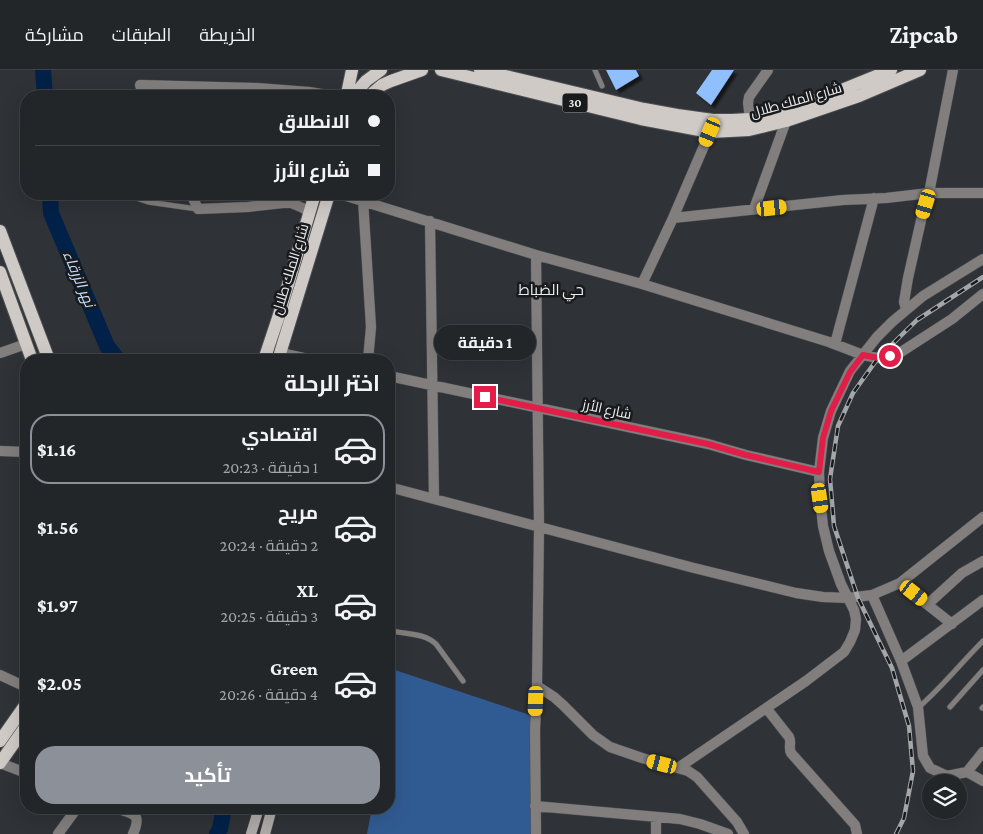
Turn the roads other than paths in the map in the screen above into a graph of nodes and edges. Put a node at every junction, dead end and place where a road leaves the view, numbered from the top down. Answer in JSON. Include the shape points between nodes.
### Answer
{"nodes":[{"id":1,"x":352,"y":70,"type":"edge"},
{"id":2,"x":381,"y":70,"type":"edge"},
{"id":3,"x":422,"y":70,"type":"edge"},
{"id":4,"x":441,"y":70,"type":"edge"},
{"id":5,"x":481,"y":70,"type":"edge"},
{"id":6,"x":595,"y":70,"type":"edge"},
{"id":7,"x":768,"y":70,"type":"edge"},
{"id":8,"x":891,"y":70,"type":"edge"},
{"id":9,"x":920,"y":70,"type":"edge"},
{"id":10,"x":952,"y":70,"type":"edge"},
{"id":11,"x":602,"y":86,"type":"dead end"},
{"id":12,"x":142,"y":90,"type":"edge"},
{"id":13,"x":284,"y":90,"type":"edge"},
{"id":14,"x":348,"y":90,"type":"edge"},
{"id":15,"x":358,"y":90,"type":"edge"},
{"id":16,"x":376,"y":90,"type":"edge"},
{"id":17,"x":750,"y":119,"type":"junction"},
{"id":18,"x":786,"y":121,"type":"junction"},
{"id":19,"x":710,"y":132,"type":"junction"},
{"id":20,"x":929,"y":193,"type":"junction"},
{"id":21,"x":983,"y":193,"type":"edge"},
{"id":22,"x":874,"y":198,"type":"junction"},
{"id":23,"x":142,"y":200,"type":"edge"},
{"id":24,"x":194,"y":200,"type":"edge"},
{"id":25,"x":313,"y":200,"type":"edge"},
{"id":26,"x":327,"y":200,"type":"edge"},
{"id":27,"x":363,"y":200,"type":"joint"},
{"id":28,"x":198,"y":209,"type":"junction"},
{"id":29,"x":754,"y":209,"type":"junction"},
{"id":30,"x":310,"y":212,"type":"junction"},
{"id":31,"x":673,"y":218,"type":"junction"},
{"id":32,"x":430,"y":221,"type":"junction"},
{"id":33,"x":0,"y":231,"type":"edge"},
{"id":34,"x":536,"y":255,"type":"junction"},
{"id":35,"x":983,"y":259,"type":"edge"},
{"id":36,"x":0,"y":272,"type":"edge"},
{"id":37,"x":642,"y":284,"type":"junction"},
{"id":38,"x":983,"y":294,"type":"edge"},
{"id":39,"x":906,"y":309,"type":"junction"},
{"id":40,"x":26,"y":344,"type":"junction"},
{"id":41,"x":835,"y":344,"type":"junction"},
{"id":42,"x":0,"y":353,"type":"edge"},
{"id":43,"x":30,"y":354,"type":"edge"},
{"id":44,"x":46,"y":354,"type":"edge"},
{"id":45,"x":267,"y":354,"type":"edge"},
{"id":46,"x":281,"y":354,"type":"edge"},
{"id":47,"x":369,"y":354,"type":"edge"},
{"id":48,"x":863,"y":355,"type":"junction"},
{"id":49,"x":395,"y":377,"type":"edge"},
{"id":50,"x":432,"y":386,"type":"junction"},
{"id":51,"x":537,"y":408,"type":"junction"},
{"id":52,"x":0,"y":451,"type":"edge"},
{"id":53,"x":20,"y":452,"type":"edge"},
{"id":54,"x":0,"y":457,"type":"edge"},
{"id":55,"x":20,"y":458,"type":"edge"},
{"id":56,"x":819,"y":472,"type":"junction"},
{"id":57,"x":395,"y":489,"type":"edge"},
{"id":58,"x":434,"y":499,"type":"junction"},
{"id":59,"x":983,"y":517,"type":"edge"},
{"id":60,"x":539,"y":527,"type":"junction"},
{"id":61,"x":983,"y":561,"type":"edge"},
{"id":62,"x":900,"y":583,"type":"junction"},
{"id":63,"x":872,"y":595,"type":"junction"},
{"id":64,"x":848,"y":598,"type":"junction"},
{"id":65,"x":983,"y":600,"type":"edge"},
{"id":66,"x":928,"y":604,"type":"junction"},
{"id":67,"x":952,"y":624,"type":"junction"},
{"id":68,"x":395,"y":631,"type":"edge"},
{"id":69,"x":983,"y":641,"type":"edge"},
{"id":70,"x":901,"y":661,"type":"junction"},
{"id":71,"x":983,"y":670,"type":"edge"},
{"id":72,"x":0,"y":675,"type":"edge"},
{"id":73,"x":463,"y":681,"type":"dead end"},
{"id":74,"x":20,"y":684,"type":"edge"},
{"id":75,"x":537,"y":686,"type":"junction"},
{"id":76,"x":950,"y":707,"type":"dead end"},
{"id":77,"x":918,"y":708,"type":"junction"},
{"id":78,"x":767,"y":709,"type":"junction"},
{"id":79,"x":20,"y":713,"type":"edge"},
{"id":80,"x":20,"y":735,"type":"edge"},
{"id":81,"x":0,"y":741,"type":"edge"},
{"id":82,"x":983,"y":752,"type":"edge"},
{"id":83,"x":0,"y":763,"type":"edge"},
{"id":84,"x":678,"y":768,"type":"junction"},
{"id":85,"x":20,"y":771,"type":"edge"},
{"id":86,"x":967,"y":772,"type":"junction"},
{"id":87,"x":983,"y":781,"type":"edge"},
{"id":88,"x":535,"y":806,"type":"junction"},
{"id":89,"x":73,"y":814,"type":"edge"},
{"id":90,"x":133,"y":814,"type":"edge"},
{"id":91,"x":257,"y":814,"type":"edge"},
{"id":92,"x":270,"y":814,"type":"edge"},
{"id":93,"x":656,"y":817,"type":"junction"},
{"id":94,"x":58,"y":834,"type":"edge"},
{"id":95,"x":133,"y":834,"type":"edge"},
{"id":96,"x":251,"y":834,"type":"edge"},
{"id":97,"x":265,"y":834,"type":"edge"},
{"id":98,"x":536,"y":834,"type":"edge"},
{"id":99,"x":656,"y":834,"type":"edge"},
{"id":100,"x":728,"y":834,"type":"edge"},
{"id":101,"x":744,"y":834,"type":"edge"},
{"id":102,"x":857,"y":834,"type":"edge"}],
"edges":[{"from":1,"to":14,"type":"main road"},
{"from":2,"to":15,"type":"main road"},
{"from":3,"to":16,"type":"main road","via":[[390,81]]},
{"from":4,"to":19,"type":"main road","name":"شارع الملك طلال","number":"30","via":[[640,119]]},
{"from":5,"to":17,"type":"main road","name":"شارع الملك طلال","number":"30","via":[[644,109],[713,120]]},
{"from":6,"to":11,"type":"lane"},
{"from":7,"to":17,"type":"street","via":[[749,97]]},
{"from":8,"to":17,"type":"main road","name":"شارع الملك طلال","number":"30","via":[[822,98]]},
{"from":9,"to":18,"type":"main road","name":"شارع الملك طلال","number":"30","via":[[859,96]]},
{"from":10,"to":20,"type":"street"},
{"from":12,"to":13,"type":"street","via":[[140,85]]},
{"from":18,"to":19,"type":"main road","name":"شارع الملك طلال","number":"30","via":[[749,130]]},
{"from":18,"to":29,"type":"street"},
{"from":19,"to":31,"type":"street"},
{"from":20,"to":21,"type":"street"},
{"from":20,"to":22,"type":"street"},
{"from":20,"to":39,"type":"street","via":[[908,278]]},
{"from":22,"to":29,"type":"street"},
{"from":22,"to":41,"type":"street"},
{"from":23,"to":28,"type":"lane"},
{"from":24,"to":28,"type":"street"},
{"from":25,"to":30,"type":"main road","name":"شارع الملك طلال"},
{"from":26,"to":46,"type":"main road","name":"شارع الملك طلال"},
{"from":27,"to":32,"type":"street"},
{"from":27,"to":47,"type":"street","via":[[371,326]]},
{"from":28,"to":30,"type":"street","via":[[291,203]]},
{"from":29,"to":31,"type":"street"},
{"from":30,"to":45,"type":"main road","name":"شارع الملك طلال"},
{"from":31,"to":37,"type":"street"},
{"from":32,"to":34,"type":"street"},
{"from":32,"to":50,"type":"street"},
{"from":33,"to":44,"type":"main road"},
{"from":34,"to":37,"type":"street"},
{"from":34,"to":51,"type":"street"},
{"from":35,"to":39,"type":"street"},
{"from":36,"to":40,"type":"main road"},
{"from":37,"to":41,"type":"street"},
{"from":38,"to":48,"type":"street","via":[[952,320],[901,352],[878,358]]},
{"from":39,"to":48,"type":"street"},
{"from":40,"to":42,"type":"street"},
{"from":40,"to":43,"type":"main road"},
{"from":41,"to":48,"type":"street"},
{"from":48,"to":56,"type":"street","via":[[850,372],[831,411],[823,438]]},
{"from":49,"to":50,"type":"street","name":"شارع الأرز"},
{"from":50,"to":51,"type":"street","name":"شارع الأرز"},
{"from":50,"to":58,"type":"street"},
{"from":51,"to":56,"type":"street","name":"شارع الأرز","via":[[708,444]]},
{"from":51,"to":60,"type":"street"},
{"from":52,"to":53,"type":"street"},
{"from":54,"to":55,"type":"street"},
{"from":56,"to":64,"type":"street","via":[[823,526],[829,552]]},
{"from":57,"to":58,"type":"street"},
{"from":58,"to":60,"type":"street"},
{"from":59,"to":62,"type":"street"},
{"from":60,"to":64,"type":"street","via":[[796,593]]},
{"from":60,"to":75,"type":"street"},
{"from":61,"to":66,"type":"street","via":[[962,573]]},
{"from":62,"to":63,"type":"street"},
{"from":62,"to":66,"type":"street"},
{"from":63,"to":64,"type":"street"},
{"from":63,"to":70,"type":"street"},
{"from":64,"to":78,"type":"street","via":[[856,619],[854,635],[844,652]]},
{"from":65,"to":67,"type":"street"},
{"from":66,"to":67,"type":"street"},
{"from":67,"to":70,"type":"street"},
{"from":68,"to":73,"type":"lane","via":[[430,639]]},
{"from":69,"to":77,"type":"lane"},
{"from":70,"to":77,"type":"street"},
{"from":71,"to":76,"type":"lane"},
{"from":72,"to":74,"type":"street"},
{"from":75,"to":84,"type":"street","via":[[610,747]]},
{"from":75,"to":88,"type":"street"},
{"from":77,"to":86,"type":"street","via":[[923,756],[930,768],[947,776]]},
{"from":78,"to":84,"type":"street"},
{"from":78,"to":102,"type":"street","via":[[789,737],[791,752],[855,825]]},
{"from":79,"to":81,"type":"main road"},
{"from":80,"to":83,"type":"main road"},
{"from":82,"to":86,"type":"street"},
{"from":83,"to":85,"type":"street"},
{"from":84,"to":101,"type":"street","via":[[703,782]]},
{"from":86,"to":87,"type":"street"},
{"from":88,"to":93,"type":"street"},
{"from":88,"to":98,"type":"street"},
{"from":89,"to":94,"type":"street"},
{"from":90,"to":95,"type":"street","via":[[138,820]]},
{"from":91,"to":96,"type":"main road"},
{"from":92,"to":97,"type":"main road"},
{"from":93,"to":99,"type":"street"},
{"from":93,"to":100,"type":"street","via":[[680,819]]}]}
